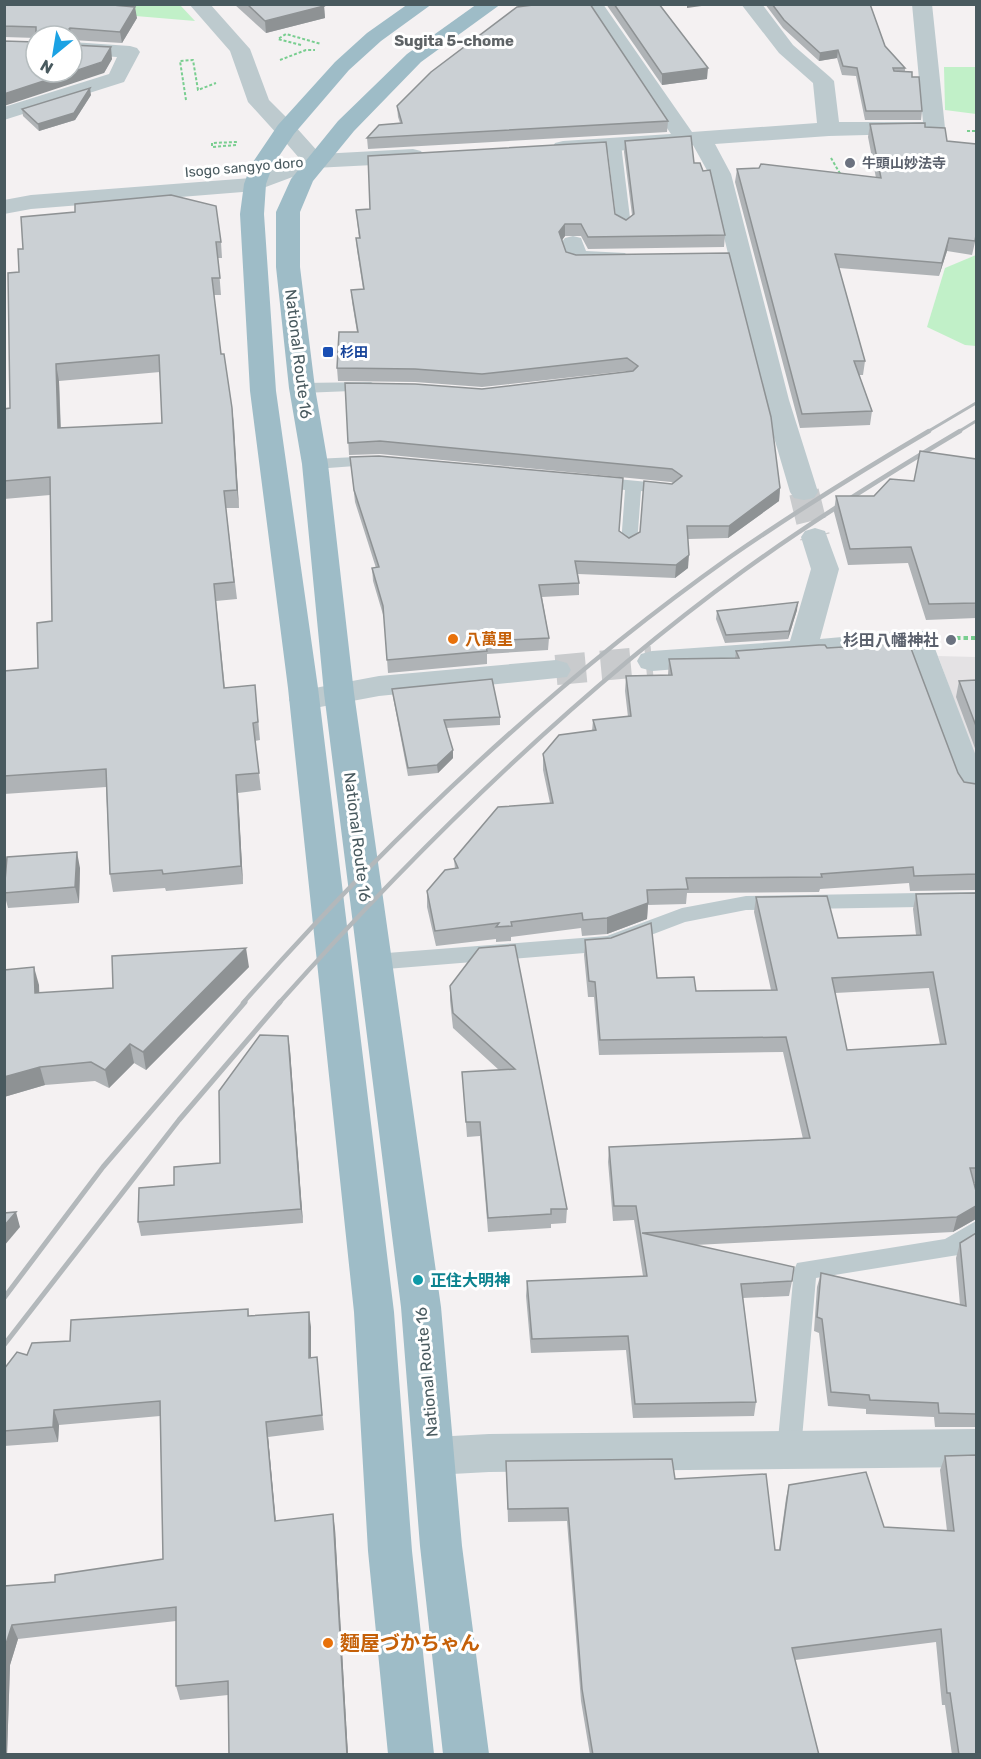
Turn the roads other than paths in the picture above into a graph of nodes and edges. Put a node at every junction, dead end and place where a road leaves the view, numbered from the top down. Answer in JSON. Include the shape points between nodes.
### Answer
{"nodes":[{"id":1,"x":199,"y":4,"type":"edge"},
{"id":2,"x":422,"y":4,"type":"edge"},
{"id":3,"x":491,"y":4,"type":"edge"},
{"id":4,"x":593,"y":4,"type":"edge"},
{"id":5,"x":751,"y":4,"type":"edge"},
{"id":6,"x":922,"y":4,"type":"edge"},
{"id":7,"x":84,"y":49,"type":"edge"},
{"id":8,"x":4,"y":114,"type":"edge"},
{"id":9,"x":286,"y":130,"type":"junction"},
{"id":10,"x":822,"y":130,"type":"junction"},
{"id":11,"x":693,"y":138,"type":"junction"},
{"id":12,"x":614,"y":144,"type":"junction"},
{"id":13,"x":542,"y":149,"type":"edge"},
{"id":14,"x":437,"y":155,"type":"edge"},
{"id":15,"x":250,"y":159,"type":"junction"},
{"id":16,"x":314,"y":161,"type":"junction"},
{"id":17,"x":4,"y":189,"type":"edge"},
{"id":18,"x":4,"y":207,"type":"edge"},
{"id":19,"x":624,"y":226,"type":"edge"},
{"id":20,"x":573,"y":243,"type":"edge"},
{"id":21,"x":635,"y":257,"type":"edge"},
{"id":22,"x":302,"y":388,"type":"junction"},
{"id":23,"x":382,"y":388,"type":"edge"},
{"id":24,"x":390,"y":462,"type":"edge"},
{"id":25,"x":315,"y":464,"type":"junction"},
{"id":26,"x":578,"y":481,"type":"edge"},
{"id":27,"x":633,"y":486,"type":"junction"},
{"id":28,"x":671,"y":489,"type":"edge"},
{"id":29,"x":804,"y":492,"type":"tunnel mouth"},
{"id":30,"x":815,"y":537,"type":"tunnel mouth"},
{"id":31,"x":629,"y":544,"type":"edge"},
{"id":32,"x":802,"y":650,"type":"junction"},
{"id":33,"x":652,"y":661,"type":"tunnel mouth"},
{"id":34,"x":556,"y":670,"type":"tunnel mouth"},
{"id":35,"x":339,"y":693,"type":"junction"},
{"id":36,"x":304,"y":700,"type":"junction"},
{"id":37,"x":976,"y":787,"type":"edge"},
{"id":38,"x":976,"y":899,"type":"edge"},
{"id":39,"x":374,"y":962,"type":"junction"},
{"id":40,"x":976,"y":1232,"type":"edge"},
{"id":41,"x":976,"y":1448,"type":"edge"},
{"id":42,"x":789,"y":1450,"type":"junction"},
{"id":43,"x":434,"y":1456,"type":"junction"},
{"id":44,"x":411,"y":1755,"type":"edge"},
{"id":45,"x":466,"y":1755,"type":"edge"}],
"edges":[{"from":1,"to":9,"type":"street","via":[[240,49],[259,102]]},
{"from":2,"to":9,"type":"highway","via":[[374,37],[342,66]]},
{"from":3,"to":16,"type":"highway","name":"National Route 16","via":[[414,58]]},
{"from":4,"to":11,"type":"street"},
{"from":5,"to":10,"type":"street","via":[[786,49],[823,81]]},
{"from":6,"to":10,"type":"street","via":[[934,128]]},
{"from":7,"to":8,"type":"street","via":[[130,52],[117,78]]},
{"from":9,"to":15,"type":"highway"},
{"from":9,"to":16,"type":"street"},
{"from":10,"to":11,"type":"street"},
{"from":11,"to":12,"type":"street"},
{"from":11,"to":29,"type":"street","via":[[720,174],[730,256]]},
{"from":12,"to":13,"type":"street"},
{"from":12,"to":19,"type":"lane"},
{"from":14,"to":16,"type":"street","name":"Isogo sangyo doro"},
{"from":15,"to":16,"type":"street","name":"Isogo sangyo doro"},
{"from":15,"to":17,"type":"street","name":"Isogo sangyo doro"},
{"from":15,"to":18,"type":"street","name":"Isogo sangyo doro"},
{"from":15,"to":36,"type":"highway","via":[[263,391]]},
{"from":16,"to":22,"type":"highway","name":"National Route 16","via":[[293,195],[288,212],[288,267]]},
{"from":20,"to":21,"type":"street","via":[[576,258]]},
{"from":22,"to":23,"type":"lane"},
{"from":22,"to":25,"type":"highway","name":"National Route 16"},
{"from":24,"to":25,"type":"lane"},
{"from":25,"to":35,"type":"highway","name":"National Route 16"},
{"from":26,"to":27,"type":"lane"},
{"from":27,"to":28,"type":"lane"},
{"from":27,"to":31,"type":"lane"},
{"from":30,"to":32,"type":"street","via":[[825,569]]},
{"from":32,"to":33,"type":"street"},
{"from":32,"to":37,"type":"street","via":[[919,640],[972,787]]},
{"from":34,"to":35,"type":"street"},
{"from":35,"to":36,"type":"street"},
{"from":35,"to":39,"type":"highway","name":"National Route 16"},
{"from":36,"to":44,"type":"highway","via":[[374,1312],[390,1551]]},
{"from":38,"to":39,"type":"lane","via":[[746,903],[682,915],[609,943]]},
{"from":39,"to":43,"type":"highway","name":"National Route 16","via":[[418,1280]]},
{"from":40,"to":42,"type":"lane","via":[[950,1248],[805,1270]]},
{"from":41,"to":42,"type":"street"},
{"from":42,"to":43,"type":"street"},
{"from":43,"to":45,"type":"highway","name":"National Route 16"}]}
